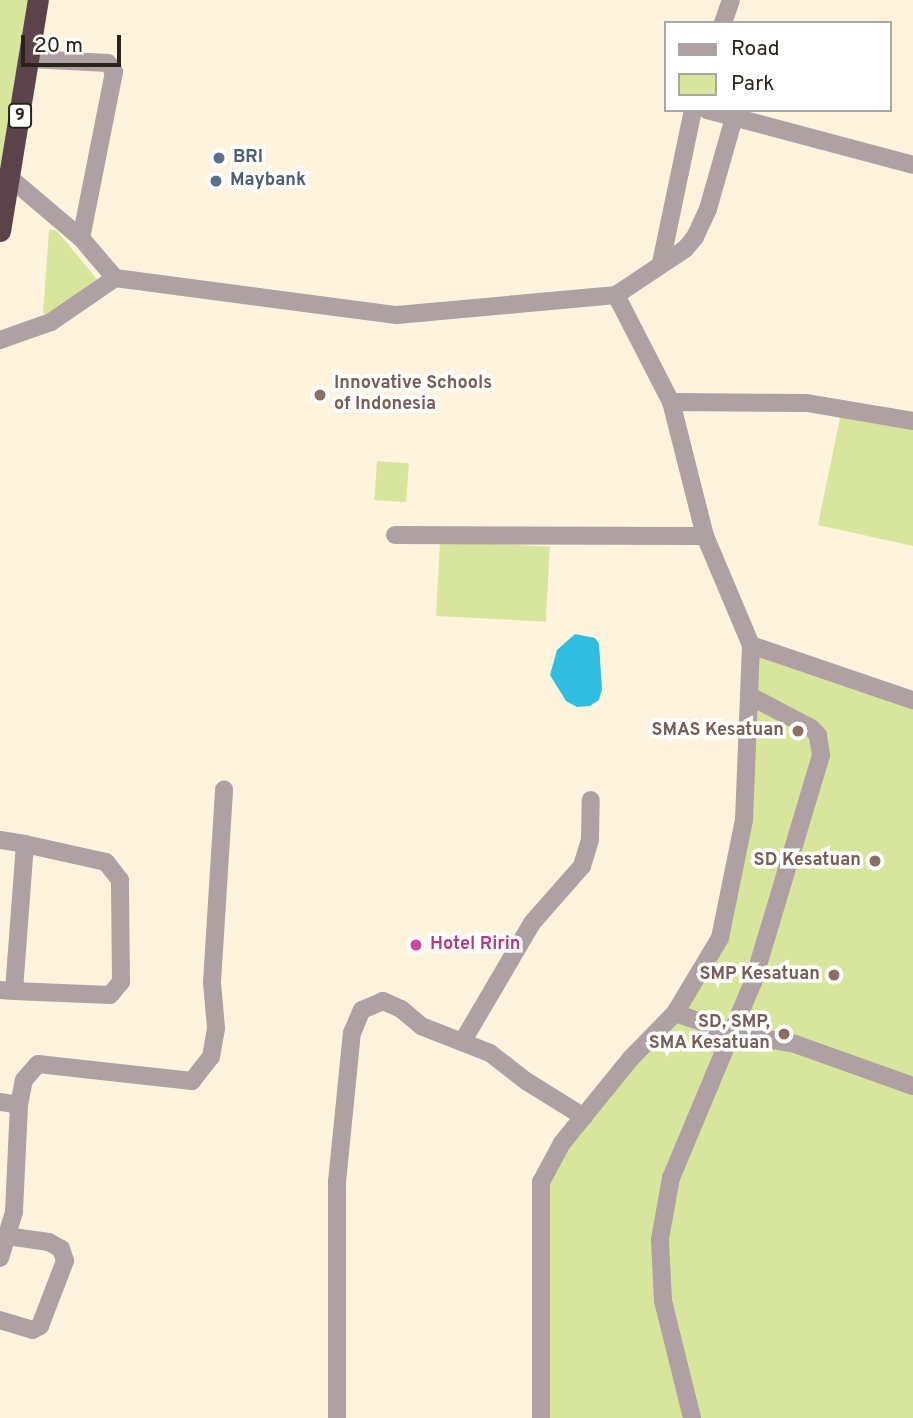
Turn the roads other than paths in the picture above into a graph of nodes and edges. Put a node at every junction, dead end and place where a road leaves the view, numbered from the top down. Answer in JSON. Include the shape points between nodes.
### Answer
{"nodes":[{"id":1,"x":38,"y":0,"type":"edge"},
{"id":2,"x":731,"y":0,"type":"edge"},
{"id":3,"x":724,"y":21,"type":"edge"},
{"id":4,"x":31,"y":59,"type":"junction"},
{"id":5,"x":694,"y":112,"type":"edge"},
{"id":6,"x":714,"y":112,"type":"edge"},
{"id":7,"x":734,"y":118,"type":"junction"},
{"id":8,"x":913,"y":165,"type":"edge"},
{"id":9,"x":9,"y":177,"type":"junction"},
{"id":10,"x":0,"y":231,"type":"edge"},
{"id":11,"x":81,"y":238,"type":"junction"},
{"id":12,"x":662,"y":263,"type":"junction"},
{"id":13,"x":115,"y":278,"type":"junction"},
{"id":14,"x":617,"y":295,"type":"junction"},
{"id":15,"x":0,"y":340,"type":"edge"},
{"id":16,"x":671,"y":402,"type":"junction"},
{"id":17,"x":913,"y":421,"type":"edge"},
{"id":18,"x":395,"y":535,"type":"dead end"},
{"id":19,"x":705,"y":536,"type":"junction"},
{"id":20,"x":751,"y":645,"type":"junction"},
{"id":21,"x":750,"y":696,"type":"junction"},
{"id":22,"x":913,"y":699,"type":"edge"},
{"id":23,"x":225,"y":789,"type":"dead end"},
{"id":24,"x":591,"y":800,"type":"dead end"},
{"id":25,"x":0,"y":840,"type":"edge"},
{"id":26,"x":25,"y":844,"type":"junction"},
{"id":27,"x":7,"y":991,"type":"edge"},
{"id":28,"x":676,"y":1013,"type":"junction"},
{"id":29,"x":734,"y":1033,"type":"junction"},
{"id":30,"x":464,"y":1039,"type":"junction"},
{"id":31,"x":913,"y":1086,"type":"edge"},
{"id":32,"x":0,"y":1102,"type":"edge"},
{"id":33,"x":19,"y":1105,"type":"junction"},
{"id":34,"x":584,"y":1117,"type":"junction"},
{"id":35,"x":7,"y":1212,"type":"edge"},
{"id":36,"x":7,"y":1236,"type":"junction"},
{"id":37,"x":0,"y":1258,"type":"edge"},
{"id":38,"x":0,"y":1320,"type":"edge"},
{"id":39,"x":337,"y":1418,"type":"edge"},
{"id":40,"x":541,"y":1418,"type":"edge"},
{"id":41,"x":692,"y":1418,"type":"edge"}],
"edges":[{"from":1,"to":4,"type":"highway","number":"9"},
{"from":2,"to":3,"type":"street"},
{"from":4,"to":9,"type":"highway","number":"9"},
{"from":4,"to":11,"type":"street","via":[[108,63],[114,72]]},
{"from":5,"to":12,"type":"street"},
{"from":6,"to":7,"type":"street"},
{"from":7,"to":8,"type":"street"},
{"from":7,"to":12,"type":"street","via":[[695,237]]},
{"from":9,"to":10,"type":"highway","number":"9"},
{"from":9,"to":11,"type":"street"},
{"from":11,"to":13,"type":"street"},
{"from":12,"to":14,"type":"street"},
{"from":13,"to":14,"type":"street","via":[[397,315]]},
{"from":13,"to":15,"type":"street","via":[[51,322]]},
{"from":14,"to":16,"type":"street"},
{"from":16,"to":17,"type":"street","via":[[807,403]]},
{"from":16,"to":19,"type":"street"},
{"from":18,"to":19,"type":"street"},
{"from":19,"to":20,"type":"street"},
{"from":20,"to":21,"type":"street"},
{"from":20,"to":22,"type":"street"},
{"from":21,"to":28,"type":"street","via":[[744,820],[729,904],[720,938]]},
{"from":21,"to":29,"type":"street","via":[[811,728],[818,736],[821,755]]},
{"from":23,"to":33,"type":"street","via":[[211,1057],[192,1081],[38,1064],[24,1080]]},
{"from":24,"to":30,"type":"street","via":[[590,839],[582,866],[532,923]]},
{"from":25,"to":26,"type":"street"},
{"from":26,"to":27,"type":"street"},
{"from":26,"to":27,"type":"street","via":[[106,862],[120,880],[121,982],[110,995]]},
{"from":28,"to":29,"type":"street"},
{"from":28,"to":34,"type":"street","via":[[631,1058]]},
{"from":29,"to":31,"type":"street","via":[[795,1044]]},
{"from":29,"to":41,"type":"street","via":[[671,1178],[660,1239],[663,1301]]},
{"from":30,"to":34,"type":"street"},
{"from":30,"to":39,"type":"street","via":[[421,1026],[383,1001],[362,1010],[352,1033],[337,1182]]},
{"from":32,"to":33,"type":"street"},
{"from":33,"to":35,"type":"street"},
{"from":34,"to":40,"type":"street","via":[[552,1157],[541,1182]]},
{"from":35,"to":36,"type":"street"},
{"from":36,"to":37,"type":"street"},
{"from":36,"to":38,"type":"street","via":[[49,1242],[61,1249],[65,1261],[40,1325],[32,1330]]}]}
